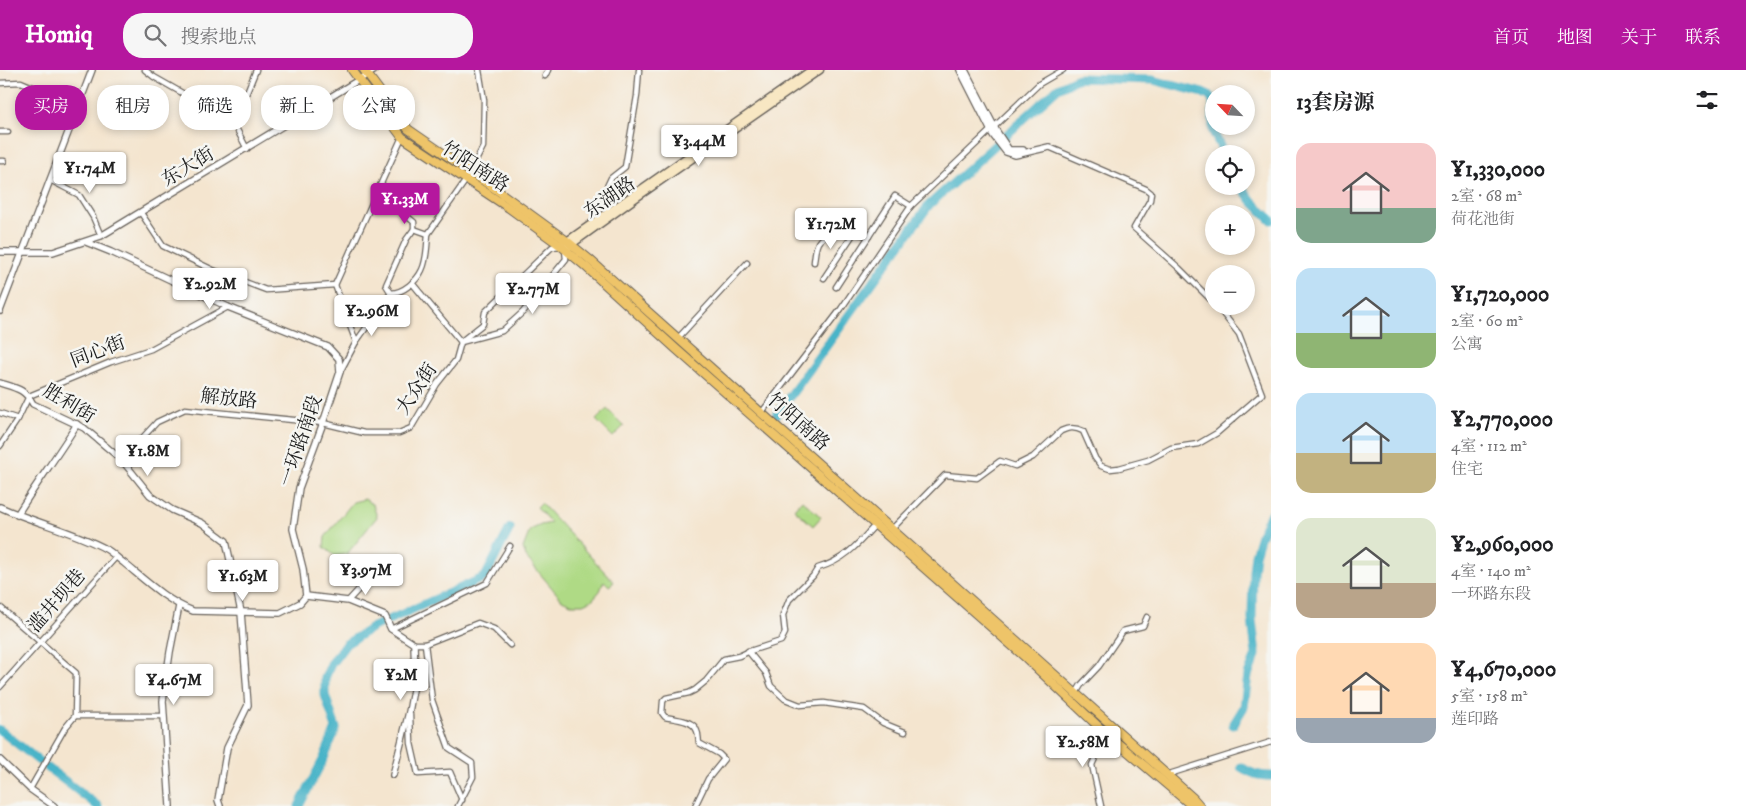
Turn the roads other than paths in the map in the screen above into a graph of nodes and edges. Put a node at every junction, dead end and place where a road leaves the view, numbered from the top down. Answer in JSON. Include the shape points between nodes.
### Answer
{"nodes":[{"id":1,"x":92,"y":70,"type":"edge"},
{"id":2,"x":145,"y":70,"type":"edge"},
{"id":3,"x":256,"y":70,"type":"edge"},
{"id":4,"x":352,"y":70,"type":"edge"},
{"id":5,"x":375,"y":70,"type":"edge"},
{"id":6,"x":479,"y":70,"type":"edge"},
{"id":7,"x":548,"y":70,"type":"edge"},
{"id":8,"x":639,"y":70,"type":"edge"},
{"id":9,"x":811,"y":70,"type":"edge"},
{"id":10,"x":820,"y":70,"type":"edge"},
{"id":11,"x":960,"y":70,"type":"edge"},
{"id":12,"x":965,"y":70,"type":"edge"},
{"id":13,"x":1063,"y":70,"type":"edge"},
{"id":14,"x":366,"y":72,"type":"edge"},
{"id":15,"x":545,"y":76,"type":"dead end"},
{"id":16,"x":359,"y":80,"type":"junction"},
{"id":17,"x":0,"y":83,"type":"edge"},
{"id":18,"x":29,"y":85,"type":"edge"},
{"id":19,"x":86,"y":85,"type":"edge"},
{"id":20,"x":250,"y":85,"type":"edge"},
{"id":21,"x":179,"y":91,"type":"edge"},
{"id":22,"x":69,"y":130,"type":"edge"},
{"id":23,"x":237,"y":130,"type":"edge"},
{"id":24,"x":994,"y":130,"type":"junction"},
{"id":25,"x":0,"y":132,"type":"edge"},
{"id":26,"x":8,"y":132,"type":"dead end"},
{"id":27,"x":402,"y":137,"type":"junction"},
{"id":28,"x":1049,"y":147,"type":"joint"},
{"id":29,"x":247,"y":149,"type":"junction"},
{"id":30,"x":471,"y":172,"type":"junction"},
{"id":31,"x":50,"y":180,"type":"junction"},
{"id":32,"x":466,"y":180,"type":"junction"},
{"id":33,"x":377,"y":192,"type":"junction"},
{"id":34,"x":910,"y":206,"type":"junction"},
{"id":35,"x":607,"y":211,"type":"junction"},
{"id":36,"x":141,"y":213,"type":"junction"},
{"id":37,"x":414,"y":229,"type":"junction"},
{"id":38,"x":854,"y":233,"type":"junction"},
{"id":39,"x":428,"y":234,"type":"junction"},
{"id":40,"x":101,"y":236,"type":"junction"},
{"id":41,"x":869,"y":236,"type":"junction"},
{"id":42,"x":86,"y":242,"type":"junction"},
{"id":43,"x":566,"y":245,"type":"junction"},
{"id":44,"x":0,"y":252,"type":"edge"},
{"id":45,"x":22,"y":253,"type":"junction"},
{"id":46,"x":814,"y":262,"type":"dead end"},
{"id":47,"x":748,"y":263,"type":"dead end"},
{"id":48,"x":824,"y":278,"type":"dead end"},
{"id":49,"x":412,"y":283,"type":"junction"},
{"id":50,"x":334,"y":285,"type":"junction"},
{"id":51,"x":836,"y":287,"type":"dead end"},
{"id":52,"x":391,"y":293,"type":"junction"},
{"id":53,"x":1205,"y":294,"type":"edge"},
{"id":54,"x":228,"y":307,"type":"junction"},
{"id":55,"x":0,"y":311,"type":"edge"},
{"id":56,"x":1223,"y":315,"type":"edge"},
{"id":57,"x":678,"y":337,"type":"junction"},
{"id":58,"x":356,"y":342,"type":"junction"},
{"id":59,"x":461,"y":342,"type":"junction"},
{"id":60,"x":340,"y":372,"type":"junction"},
{"id":61,"x":0,"y":383,"type":"edge"},
{"id":62,"x":29,"y":396,"type":"junction"},
{"id":63,"x":762,"y":412,"type":"junction"},
{"id":64,"x":0,"y":413,"type":"edge"},
{"id":65,"x":18,"y":418,"type":"junction"},
{"id":66,"x":324,"y":423,"type":"junction"},
{"id":67,"x":77,"y":424,"type":"junction"},
{"id":68,"x":0,"y":446,"type":"edge"},
{"id":69,"x":122,"y":460,"type":"junction"},
{"id":70,"x":0,"y":507,"type":"edge"},
{"id":71,"x":17,"y":515,"type":"junction"},
{"id":72,"x":881,"y":518,"type":"junction"},
{"id":73,"x":875,"y":524,"type":"junction"},
{"id":74,"x":893,"y":528,"type":"junction"},
{"id":75,"x":510,"y":546,"type":"dead end"},
{"id":76,"x":116,"y":557,"type":"junction"},
{"id":77,"x":370,"y":577,"type":"dead end"},
{"id":78,"x":306,"y":596,"type":"junction"},
{"id":79,"x":348,"y":601,"type":"junction"},
{"id":80,"x":179,"y":606,"type":"junction"},
{"id":81,"x":1,"y":608,"type":"edge"},
{"id":82,"x":241,"y":612,"type":"junction"},
{"id":83,"x":1147,"y":617,"type":"dead end"},
{"id":84,"x":391,"y":629,"type":"junction"},
{"id":85,"x":41,"y":642,"type":"junction"},
{"id":86,"x":414,"y":644,"type":"junction"},
{"id":87,"x":425,"y":644,"type":"junction"},
{"id":88,"x":510,"y":646,"type":"dead end"},
{"id":89,"x":748,"y":651,"type":"junction"},
{"id":90,"x":0,"y":687,"type":"edge"},
{"id":91,"x":1077,"y":693,"type":"junction"},
{"id":92,"x":1071,"y":700,"type":"junction"},
{"id":93,"x":410,"y":712,"type":"junction"},
{"id":94,"x":75,"y":716,"type":"junction"},
{"id":95,"x":164,"y":716,"type":"junction"},
{"id":96,"x":1100,"y":728,"type":"junction"},
{"id":97,"x":905,"y":732,"type":"dead end"},
{"id":98,"x":1271,"y":742,"type":"edge"},
{"id":99,"x":0,"y":760,"type":"edge"},
{"id":100,"x":1167,"y":774,"type":"junction"},
{"id":101,"x":394,"y":775,"type":"dead end"},
{"id":102,"x":1158,"y":779,"type":"junction"},
{"id":103,"x":30,"y":789,"type":"junction"},
{"id":104,"x":462,"y":800,"type":"junction"},
{"id":105,"x":54,"y":806,"type":"edge"},
{"id":106,"x":170,"y":806,"type":"edge"},
{"id":107,"x":220,"y":806,"type":"edge"},
{"id":108,"x":458,"y":806,"type":"edge"},
{"id":109,"x":695,"y":806,"type":"edge"},
{"id":110,"x":1101,"y":806,"type":"edge"},
{"id":111,"x":1192,"y":806,"type":"edge"},
{"id":112,"x":1200,"y":806,"type":"edge"}],
"edges":[{"from":1,"to":19,"type":"street"},
{"from":2,"to":21,"type":"street"},
{"from":3,"to":20,"type":"street"},
{"from":4,"to":16,"type":"highway","name":"竹阳南路"},
{"from":5,"to":14,"type":"street","name":"东大街"},
{"from":6,"to":30,"type":"street","via":[[484,100],[484,147]]},
{"from":7,"to":15,"type":"street"},
{"from":8,"to":35,"type":"street","via":[[625,167],[611,178],[602,197]]},
{"from":9,"to":35,"type":"main road","name":"东湖路"},
{"from":10,"to":43,"type":"main road","name":"东湖路"},
{"from":11,"to":24,"type":"street"},
{"from":12,"to":24,"type":"street"},
{"from":13,"to":24,"type":"street","via":[[1040,84]]},
{"from":14,"to":16,"type":"street","name":"东大街"},
{"from":14,"to":30,"type":"highway","name":"竹阳南路","via":[[408,129]]},
{"from":16,"to":27,"type":"highway","name":"竹阳南路"},
{"from":16,"to":29,"type":"street","name":"东大街"},
{"from":17,"to":18,"type":"street"},
{"from":22,"to":31,"type":"street"},
{"from":23,"to":29,"type":"street"},
{"from":24,"to":28,"type":"street","via":[[1008,151],[1015,155]]},
{"from":24,"to":34,"type":"street"},
{"from":25,"to":26,"type":"street"},
{"from":27,"to":32,"type":"highway","name":"竹阳南路"},
{"from":27,"to":33,"type":"street"},
{"from":28,"to":53,"type":"street","via":[[1151,193],[1134,228]]},
{"from":29,"to":36,"type":"street","name":"东大街"},
{"from":30,"to":32,"type":"street"},
{"from":30,"to":43,"type":"highway","name":"竹阳南路"},
{"from":31,"to":40,"type":"street","via":[[78,194]]},
{"from":31,"to":45,"type":"street"},
{"from":32,"to":39,"type":"street"},
{"from":32,"to":43,"type":"highway","name":"竹阳南路"},
{"from":33,"to":37,"type":"street","via":[[414,222]]},
{"from":33,"to":50,"type":"street"},
{"from":34,"to":41,"type":"street","via":[[895,196]]},
{"from":34,"to":63,"type":"street","via":[[841,309]]},
{"from":35,"to":43,"type":"main road","name":"东湖路"},
{"from":36,"to":40,"type":"street","name":"东大街"},
{"from":36,"to":50,"type":"street","via":[[163,246],[266,290]]},
{"from":37,"to":39,"type":"street"},
{"from":37,"to":52,"type":"street","via":[[386,285]]},
{"from":38,"to":41,"type":"street"},
{"from":38,"to":46,"type":"street","via":[[833,233],[819,240]]},
{"from":38,"to":48,"type":"street"},
{"from":39,"to":49,"type":"street","via":[[422,270]]},
{"from":40,"to":42,"type":"street","name":"东大街"},
{"from":41,"to":51,"type":"street"},
{"from":42,"to":45,"type":"street","name":"东大街","via":[[53,252]]},
{"from":42,"to":54,"type":"street"},
{"from":43,"to":57,"type":"highway","name":"竹阳南路"},
{"from":43,"to":59,"type":"street","via":[[552,247],[485,312],[483,324]]},
{"from":43,"to":59,"type":"street","via":[[566,259],[523,312],[502,331]]},
{"from":43,"to":73,"type":"highway","name":"竹阳南路"},
{"from":44,"to":45,"type":"street","name":"东大街"},
{"from":45,"to":55,"type":"street"},
{"from":47,"to":57,"type":"street"},
{"from":49,"to":52,"type":"street","via":[[398,293]]},
{"from":49,"to":59,"type":"street"},
{"from":50,"to":58,"type":"street"},
{"from":52,"to":58,"type":"street"},
{"from":54,"to":60,"type":"street","via":[[328,348],[339,359]]},
{"from":54,"to":62,"type":"street","name":"同心街","via":[[151,349]]},
{"from":56,"to":74,"type":"street","via":[[1239,334],[1262,394],[1218,433],[1198,444],[1171,448],[1148,460],[1110,469],[1101,466],[1095,458],[1083,431],[1066,428],[1033,457],[1015,466],[1000,461],[977,478],[946,476]]},
{"from":57,"to":63,"type":"highway","name":"竹阳南路"},
{"from":58,"to":60,"type":"street"},
{"from":59,"to":66,"type":"street","name":"大众街","via":[[456,360],[437,384],[411,428],[399,433],[372,433]]},
{"from":60,"to":66,"type":"street","name":"一环路南段"},
{"from":61,"to":62,"type":"street","name":"胜利街","via":[[24,391]]},
{"from":62,"to":65,"type":"street"},
{"from":62,"to":67,"type":"street","name":"胜利街","via":[[33,404]]},
{"from":63,"to":72,"type":"highway","name":"竹阳南路"},
{"from":64,"to":65,"type":"street"},
{"from":65,"to":68,"type":"street"},
{"from":66,"to":69,"type":"street","name":"解放路","via":[[185,409],[156,422]]},
{"from":66,"to":78,"type":"street","name":"一环路南段","via":[[299,488],[293,529]]},
{"from":67,"to":69,"type":"street","name":"胜利街"},
{"from":67,"to":71,"type":"street"},
{"from":69,"to":82,"type":"street","name":"胜利街","via":[[150,494],[226,541]]},
{"from":70,"to":71,"type":"street"},
{"from":71,"to":76,"type":"street","via":[[79,536]]},
{"from":72,"to":73,"type":"street"},
{"from":72,"to":74,"type":"highway","name":"竹阳南路"},
{"from":73,"to":89,"type":"street","via":[[855,549],[815,570],[789,600],[783,615],[786,633],[782,641]]},
{"from":73,"to":92,"type":"highway","name":"竹阳南路"},
{"from":74,"to":91,"type":"highway","name":"竹阳南路"},
{"from":75,"to":84,"type":"street","via":[[488,583]]},
{"from":76,"to":80,"type":"street"},
{"from":76,"to":85,"type":"street","name":"滥井坝巷"},
{"from":77,"to":79,"type":"street"},
{"from":78,"to":79,"type":"street"},
{"from":78,"to":82,"type":"street","via":[[300,603],[280,613]]},
{"from":79,"to":84,"type":"street","via":[[384,616]]},
{"from":80,"to":82,"type":"street","via":[[193,612]]},
{"from":80,"to":95,"type":"street","via":[[170,652]]},
{"from":81,"to":85,"type":"street"},
{"from":82,"to":107,"type":"street","name":"胜利街","via":[[248,705],[227,748],[218,800]]},
{"from":83,"to":91,"type":"street","via":[[1143,626],[1123,632]]},
{"from":84,"to":86,"type":"street"},
{"from":85,"to":90,"type":"street","name":"滥井坝巷"},
{"from":85,"to":94,"type":"street","via":[[76,673]]},
{"from":86,"to":87,"type":"street"},
{"from":86,"to":93,"type":"street","via":[[415,679]]},
{"from":87,"to":88,"type":"street","via":[[478,623],[494,629]]},
{"from":87,"to":104,"type":"street","via":[[432,700],[449,748],[472,763],[473,777]]},
{"from":89,"to":97,"type":"street","via":[[766,673],[771,686],[784,699],[800,705],[824,703],[864,709],[883,724]]},
{"from":89,"to":109,"type":"street","via":[[724,659],[695,690],[666,698],[661,704],[665,717],[694,726],[699,743],[724,759],[708,779]]},
{"from":91,"to":92,"type":"street"},
{"from":91,"to":100,"type":"highway","name":"竹阳南路"},
{"from":92,"to":96,"type":"highway","name":"竹阳南路"},
{"from":93,"to":101,"type":"street"},
{"from":93,"to":104,"type":"street","via":[[411,743],[418,774],[450,772]]},
{"from":94,"to":95,"type":"street"},
{"from":94,"to":103,"type":"street"},
{"from":95,"to":106,"type":"street"},
{"from":96,"to":102,"type":"highway","name":"竹阳南路"},
{"from":96,"to":110,"type":"street","via":[[1100,747],[1092,765]]},
{"from":98,"to":100,"type":"street"},
{"from":99,"to":103,"type":"street"},
{"from":100,"to":102,"type":"street"},
{"from":100,"to":112,"type":"highway","name":"竹阳南路"},
{"from":102,"to":111,"type":"highway","name":"竹阳南路"},
{"from":103,"to":105,"type":"street"},
{"from":104,"to":108,"type":"street"}]}
